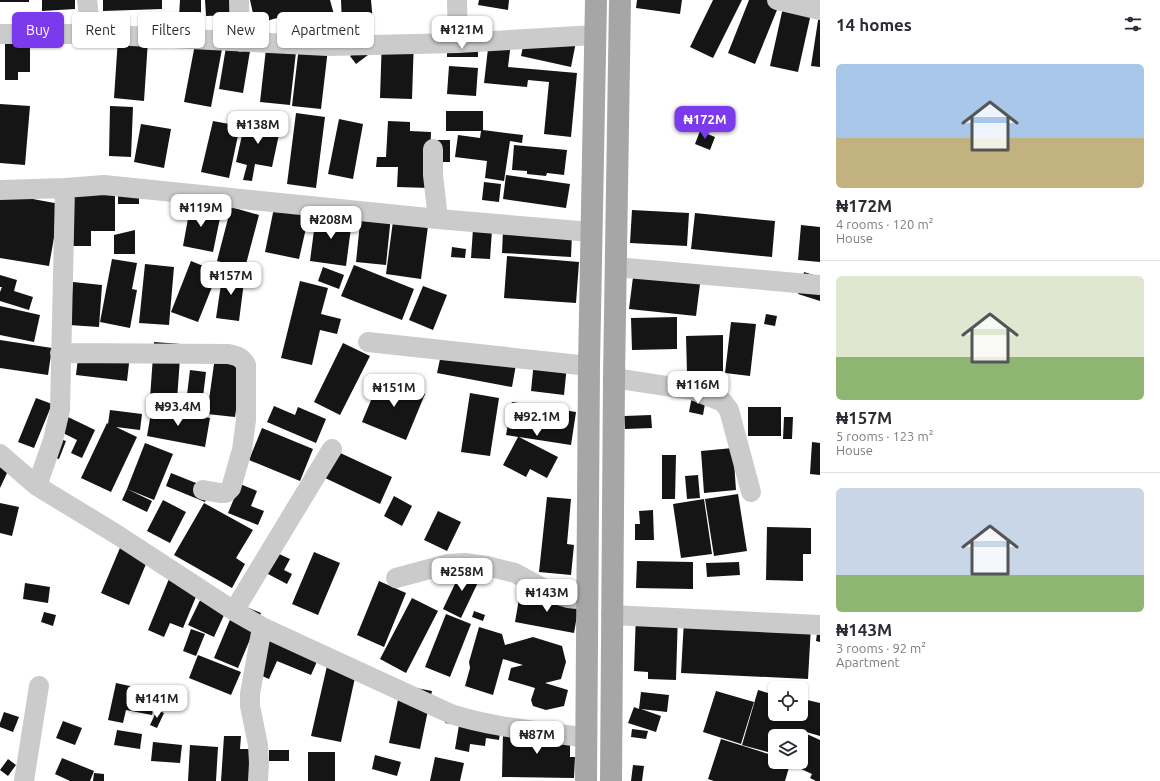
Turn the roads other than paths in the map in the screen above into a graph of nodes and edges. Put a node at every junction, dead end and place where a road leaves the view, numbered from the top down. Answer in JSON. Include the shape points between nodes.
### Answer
{"nodes":[{"id":1,"x":88,"y":0,"type":"edge"},
{"id":2,"x":239,"y":0,"type":"edge"},
{"id":3,"x":457,"y":0,"type":"edge"},
{"id":4,"x":596,"y":0,"type":"edge"},
{"id":5,"x":620,"y":0,"type":"edge"},
{"id":6,"x":777,"y":0,"type":"edge"},
{"id":7,"x":820,"y":10,"type":"edge"},
{"id":8,"x":89,"y":12,"type":"edge"},
{"id":9,"x":239,"y":12,"type":"edge"},
{"id":10,"x":0,"y":34,"type":"edge"},
{"id":11,"x":72,"y":34,"type":"edge"},
{"id":12,"x":130,"y":36,"type":"edge"},
{"id":13,"x":595,"y":36,"type":"junction"},
{"id":14,"x":213,"y":41,"type":"edge"},
{"id":15,"x":269,"y":43,"type":"edge"},
{"id":16,"x":458,"y":43,"type":"junction"},
{"id":17,"x":433,"y":149,"type":"dead end"},
{"id":18,"x":65,"y":188,"type":"junction"},
{"id":19,"x":0,"y":190,"type":"edge"},
{"id":20,"x":438,"y":219,"type":"junction"},
{"id":21,"x":591,"y":232,"type":"junction"},
{"id":22,"x":616,"y":267,"type":"junction"},
{"id":23,"x":820,"y":284,"type":"edge"},
{"id":24,"x":368,"y":342,"type":"dead end"},
{"id":25,"x":60,"y":353,"type":"junction"},
{"id":26,"x":590,"y":366,"type":"junction"},
{"id":27,"x":614,"y":378,"type":"junction"},
{"id":28,"x":332,"y":449,"type":"dead end"},
{"id":29,"x":0,"y":454,"type":"edge"},
{"id":30,"x":37,"y":486,"type":"junction"},
{"id":31,"x":203,"y":490,"type":"dead end"},
{"id":32,"x":751,"y":492,"type":"dead end"},
{"id":33,"x":396,"y":578,"type":"dead end"},
{"id":34,"x":587,"y":600,"type":"junction"},
{"id":35,"x":234,"y":611,"type":"junction"},
{"id":36,"x":611,"y":616,"type":"junction"},
{"id":37,"x":820,"y":625,"type":"edge"},
{"id":38,"x":262,"y":627,"type":"junction"},
{"id":39,"x":39,"y":686,"type":"dead end"},
{"id":40,"x":587,"y":738,"type":"junction"},
{"id":41,"x":24,"y":781,"type":"edge"},
{"id":42,"x":258,"y":781,"type":"edge"},
{"id":43,"x":586,"y":781,"type":"edge"},
{"id":44,"x":610,"y":781,"type":"edge"}],
"edges":[{"from":1,"to":8,"type":"street"},
{"from":2,"to":9,"type":"street"},
{"from":3,"to":16,"type":"street"},
{"from":4,"to":13,"type":"main road"},
{"from":5,"to":22,"type":"main road"},
{"from":6,"to":7,"type":"street"},
{"from":10,"to":11,"type":"street"},
{"from":12,"to":14,"type":"street"},
{"from":13,"to":16,"type":"street"},
{"from":13,"to":21,"type":"main road"},
{"from":15,"to":16,"type":"street","via":[[328,46]]},
{"from":17,"to":20,"type":"street"},
{"from":18,"to":19,"type":"street"},
{"from":18,"to":20,"type":"street","via":[[104,185]]},
{"from":18,"to":25,"type":"street"},
{"from":20,"to":21,"type":"street"},
{"from":21,"to":26,"type":"main road"},
{"from":22,"to":23,"type":"street"},
{"from":22,"to":27,"type":"main road"},
{"from":24,"to":26,"type":"street"},
{"from":25,"to":30,"type":"street","via":[[60,410]]},
{"from":25,"to":31,"type":"street","via":[[228,354],[243,359],[246,365],[246,420],[242,450],[231,488],[226,493]]},
{"from":26,"to":34,"type":"main road"},
{"from":27,"to":32,"type":"street","via":[[692,390],[724,402],[729,410]]},
{"from":27,"to":36,"type":"main road"},
{"from":28,"to":35,"type":"street"},
{"from":29,"to":30,"type":"street"},
{"from":30,"to":35,"type":"street","via":[[123,538]]},
{"from":33,"to":34,"type":"street","via":[[448,564],[465,563],[515,573],[552,593]]},
{"from":34,"to":40,"type":"main road"},
{"from":35,"to":38,"type":"street"},
{"from":36,"to":37,"type":"street"},
{"from":36,"to":44,"type":"main road"},
{"from":38,"to":40,"type":"street","via":[[456,716],[491,724]]},
{"from":38,"to":42,"type":"street","via":[[250,694],[258,745]]},
{"from":39,"to":41,"type":"street"},
{"from":40,"to":43,"type":"main road"}]}
